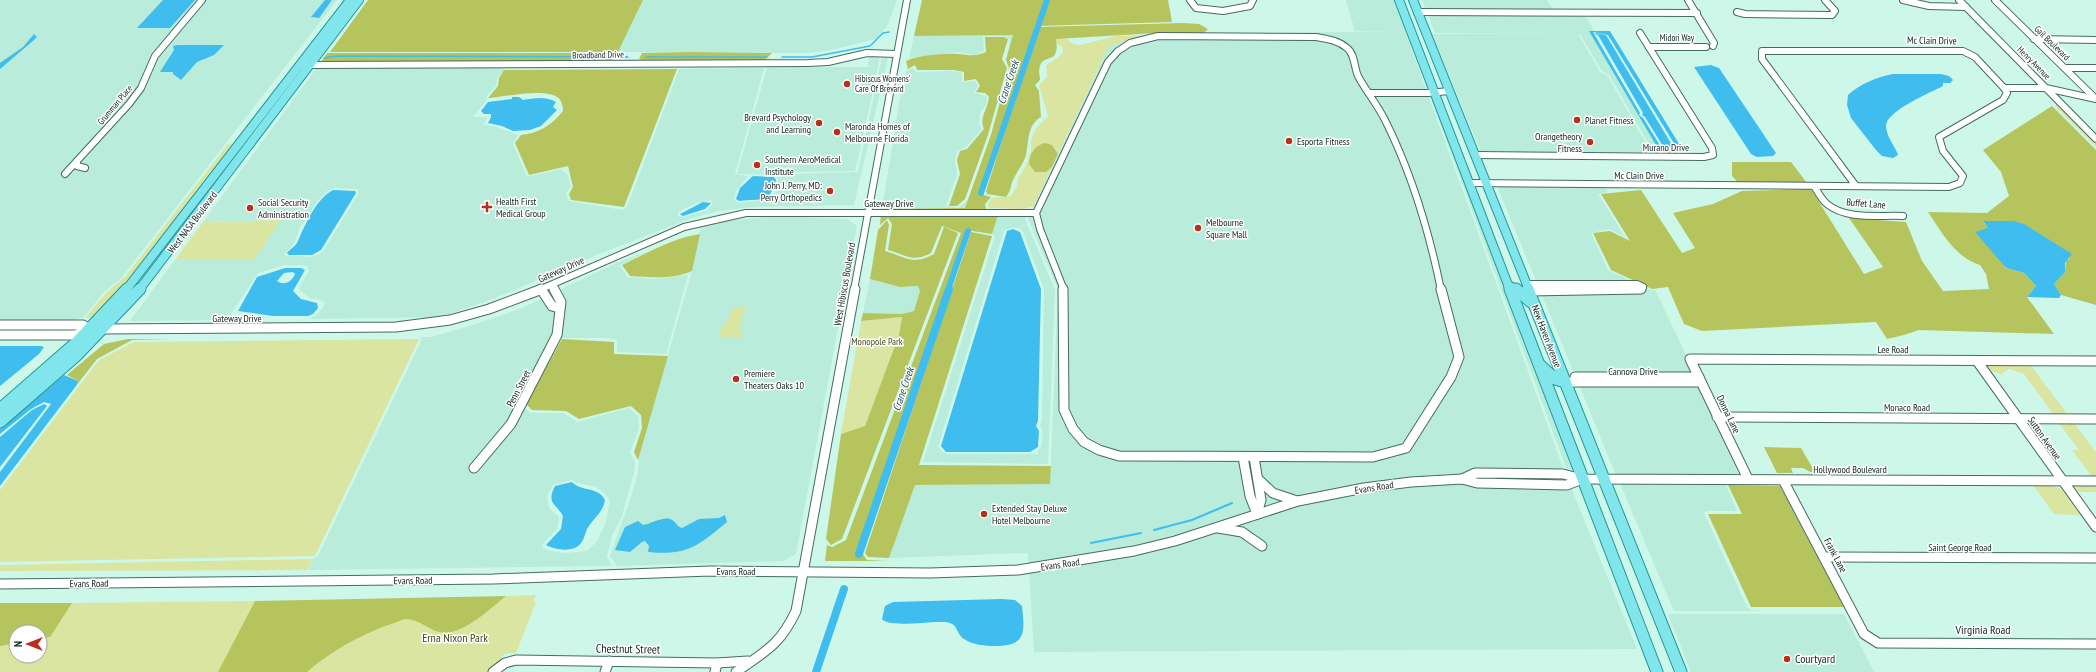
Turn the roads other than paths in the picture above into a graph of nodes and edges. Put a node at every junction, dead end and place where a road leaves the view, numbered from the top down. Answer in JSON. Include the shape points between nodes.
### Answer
{"nodes":[{"id":1,"x":202,"y":0,"type":"edge"},
{"id":2,"x":350,"y":0,"type":"edge"},
{"id":3,"x":359,"y":0,"type":"edge"},
{"id":4,"x":907,"y":0,"type":"edge"},
{"id":5,"x":1190,"y":0,"type":"edge"},
{"id":6,"x":1253,"y":0,"type":"edge"},
{"id":7,"x":1399,"y":0,"type":"edge"},
{"id":8,"x":1413,"y":0,"type":"edge"},
{"id":9,"x":1688,"y":0,"type":"edge"},
{"id":10,"x":1825,"y":0,"type":"edge"},
{"id":11,"x":1903,"y":0,"type":"edge"},
{"id":12,"x":1959,"y":0,"type":"edge"},
{"id":13,"x":1995,"y":0,"type":"edge"},
{"id":14,"x":2000,"y":0,"type":"edge"},
{"id":15,"x":1966,"y":7,"type":"junction"},
{"id":16,"x":1417,"y":12,"type":"junction"},
{"id":17,"x":1738,"y":12,"type":"dead end"},
{"id":18,"x":1697,"y":13,"type":"junction"},
{"id":19,"x":340,"y":25,"type":"junction"},
{"id":20,"x":326,"y":30,"type":"junction"},
{"id":21,"x":1640,"y":32,"type":"dead end"},
{"id":22,"x":2037,"y":39,"type":"junction"},
{"id":23,"x":2096,"y":40,"type":"edge"},
{"id":24,"x":1649,"y":47,"type":"junction"},
{"id":25,"x":896,"y":54,"type":"junction"},
{"id":26,"x":300,"y":65,"type":"junction"},
{"id":27,"x":310,"y":65,"type":"junction"},
{"id":28,"x":2068,"y":68,"type":"junction"},
{"id":29,"x":2096,"y":68,"type":"edge"},
{"id":30,"x":2004,"y":88,"type":"junction"},
{"id":31,"x":2046,"y":88,"type":"junction"},
{"id":32,"x":1434,"y":91,"type":"junction"},
{"id":33,"x":1449,"y":91,"type":"junction"},
{"id":34,"x":1368,"y":92,"type":"junction"},
{"id":35,"x":2093,"y":92,"type":"edge"},
{"id":36,"x":2096,"y":99,"type":"edge"},
{"id":37,"x":2096,"y":139,"type":"edge"},
{"id":38,"x":235,"y":150,"type":"junction"},
{"id":39,"x":246,"y":150,"type":"junction"},
{"id":40,"x":1474,"y":155,"type":"junction"},
{"id":41,"x":77,"y":161,"type":"junction"},
{"id":42,"x":85,"y":168,"type":"dead end"},
{"id":43,"x":64,"y":174,"type":"dead end"},
{"id":44,"x":1469,"y":183,"type":"junction"},
{"id":45,"x":1486,"y":184,"type":"junction"},
{"id":46,"x":1814,"y":186,"type":"junction"},
{"id":47,"x":1856,"y":186,"type":"junction"},
{"id":48,"x":868,"y":212,"type":"junction"},
{"id":49,"x":1036,"y":213,"type":"junction"},
{"id":50,"x":1903,"y":216,"type":"dead end"},
{"id":51,"x":1504,"y":274,"type":"junction"},
{"id":52,"x":552,"y":284,"type":"junction"},
{"id":53,"x":1508,"y":285,"type":"junction"},
{"id":54,"x":1528,"y":288,"type":"junction"},
{"id":55,"x":541,"y":289,"type":"junction"},
{"id":56,"x":1535,"y":306,"type":"junction"},
{"id":57,"x":558,"y":308,"type":"junction"},
{"id":58,"x":0,"y":325,"type":"edge"},
{"id":59,"x":103,"y":329,"type":"junction"},
{"id":60,"x":90,"y":330,"type":"junction"},
{"id":61,"x":0,"y":335,"type":"edge"},
{"id":62,"x":1690,"y":359,"type":"joint"},
{"id":63,"x":1976,"y":361,"type":"junction"},
{"id":64,"x":2096,"y":361,"type":"edge"},
{"id":65,"x":1538,"y":363,"type":"junction"},
{"id":66,"x":1564,"y":380,"type":"junction"},
{"id":67,"x":1700,"y":380,"type":"junction"},
{"id":68,"x":0,"y":409,"type":"edge"},
{"id":69,"x":1718,"y":417,"type":"junction"},
{"id":70,"x":2018,"y":418,"type":"junction"},
{"id":71,"x":2096,"y":419,"type":"edge"},
{"id":72,"x":0,"y":422,"type":"edge"},
{"id":73,"x":1243,"y":457,"type":"junction"},
{"id":74,"x":1254,"y":457,"type":"junction"},
{"id":75,"x":474,"y":468,"type":"dead end"},
{"id":76,"x":1257,"y":476,"type":"junction"},
{"id":77,"x":1603,"y":478,"type":"junction"},
{"id":78,"x":1582,"y":479,"type":"junction"},
{"id":79,"x":1748,"y":479,"type":"junction"},
{"id":80,"x":1783,"y":480,"type":"junction"},
{"id":81,"x":2063,"y":481,"type":"junction"},
{"id":82,"x":2096,"y":481,"type":"edge"},
{"id":83,"x":1298,"y":501,"type":"junction"},
{"id":84,"x":1257,"y":514,"type":"junction"},
{"id":85,"x":1213,"y":528,"type":"junction"},
{"id":86,"x":2096,"y":528,"type":"edge"},
{"id":87,"x":1262,"y":546,"type":"dead end"},
{"id":88,"x":1825,"y":557,"type":"junction"},
{"id":89,"x":2096,"y":558,"type":"edge"},
{"id":90,"x":802,"y":571,"type":"junction"},
{"id":91,"x":0,"y":584,"type":"edge"},
{"id":92,"x":1871,"y":640,"type":"joint"},
{"id":93,"x":2096,"y":644,"type":"edge"},
{"id":94,"x":751,"y":660,"type":"junction"},
{"id":95,"x":608,"y":661,"type":"junction"},
{"id":96,"x":716,"y":667,"type":"edge"},
{"id":97,"x":493,"y":672,"type":"edge"},
{"id":98,"x":605,"y":672,"type":"edge"},
{"id":99,"x":736,"y":672,"type":"edge"},
{"id":100,"x":1657,"y":672,"type":"edge"},
{"id":101,"x":1681,"y":672,"type":"edge"}],
"edges":[{"from":1,"to":41,"type":"street","name":"Grumman Place","via":[[155,56],[141,88],[132,100]]},
{"from":2,"to":20,"type":"main road","name":"West NASA Boulevard"},
{"from":3,"to":19,"type":"main road","name":"West NASA Boulevard"},
{"from":4,"to":25,"type":"street","name":"West Hibiscus Boulevard"},
{"from":5,"to":6,"type":"street","via":[[1196,8],[1222,11],[1242,9],[1250,6]]},
{"from":7,"to":32,"type":"main road","name":"New Haven Avenue"},
{"from":8,"to":16,"type":"main road","name":"New Haven Avenue"},
{"from":9,"to":18,"type":"street"},
{"from":10,"to":17,"type":"street","via":[[1835,12],[1832,15]]},
{"from":11,"to":15,"type":"street","via":[[1929,6]]},
{"from":12,"to":15,"type":"street","name":"Henry Avenue"},
{"from":13,"to":22,"type":"street","name":"Gail Boulevard"},
{"from":14,"to":22,"type":"street","name":"Gail Boulevard"},
{"from":15,"to":31,"type":"street","name":"Henry Avenue"},
{"from":16,"to":18,"type":"street"},
{"from":16,"to":33,"type":"main road","name":"New Haven Avenue"},
{"from":18,"to":24,"type":"street","name":"Midori Way","via":[[1703,28],[1714,43],[1709,47]]},
{"from":19,"to":20,"type":"main road"},
{"from":19,"to":27,"type":"main road","name":"West NASA Boulevard"},
{"from":20,"to":26,"type":"main road","name":"West NASA Boulevard"},
{"from":21,"to":24,"type":"street","name":"Murano Drive"},
{"from":22,"to":23,"type":"street"},
{"from":22,"to":28,"type":"street","name":"Gail Boulevard"},
{"from":24,"to":40,"type":"street","name":"Murano Drive","via":[[1712,148],[1713,155]]},
{"from":25,"to":27,"type":"street","name":"Broadband Drive","via":[[867,54],[808,64]]},
{"from":25,"to":48,"type":"street","name":"West Hibiscus Boulevard"},
{"from":26,"to":27,"type":"street","name":"Broadband Drive"},
{"from":26,"to":38,"type":"main road","name":"West NASA Boulevard"},
{"from":27,"to":39,"type":"main road","name":"West NASA Boulevard"},
{"from":28,"to":29,"type":"street"},
{"from":28,"to":35,"type":"street","name":"Gail Boulevard"},
{"from":30,"to":31,"type":"street"},
{"from":30,"to":47,"type":"street","name":"Mc Clain Drive","via":[[2007,93],[2003,100],[1939,137],[1940,147],[1962,173],[1962,182],[1949,187]]},
{"from":30,"to":47,"type":"street","name":"Mc Clain Drive","via":[[1975,57],[1963,51],[1762,51],[1762,59]]},
{"from":31,"to":35,"type":"street","via":[[2056,86],[2078,93]]},
{"from":31,"to":36,"type":"street"},
{"from":31,"to":37,"type":"street","name":"Henry Avenue"},
{"from":32,"to":33,"type":"street"},
{"from":32,"to":34,"type":"street"},
{"from":32,"to":44,"type":"main road","name":"New Haven Avenue"},
{"from":33,"to":40,"type":"main road","name":"New Haven Avenue"},
{"from":34,"to":49,"type":"street","via":[[1358,75],[1351,53],[1333,40],[1308,36],[1171,36],[1143,38],[1126,44],[1108,62]]},
{"from":34,"to":74,"type":"street","via":[[1384,118],[1412,180],[1433,252],[1441,296],[1458,361],[1451,377],[1406,448],[1373,457]]},
{"from":35,"to":36,"type":"street","name":"Gail Boulevard"},
{"from":38,"to":39,"type":"main road"},
{"from":38,"to":60,"type":"main road","name":"West NASA Boulevard","via":[[138,275]]},
{"from":39,"to":59,"type":"main road","name":"West NASA Boulevard","via":[[152,274]]},
{"from":40,"to":45,"type":"main road","name":"New Haven Avenue"},
{"from":41,"to":42,"type":"street","via":[[77,166]]},
{"from":41,"to":43,"type":"street","name":"Grumman Place"},
{"from":44,"to":45,"type":"street","name":"Mc Clain Drive"},
{"from":44,"to":51,"type":"main road","name":"New Haven Avenue"},
{"from":45,"to":46,"type":"street","name":"Mc Clain Drive"},
{"from":45,"to":54,"type":"main road","name":"New Haven Avenue"},
{"from":46,"to":47,"type":"street","name":"Mc Clain Drive"},
{"from":46,"to":50,"type":"street","name":"Buffet Lane","via":[[1828,205],[1839,210]]},
{"from":48,"to":49,"type":"street","name":"Gateway Drive"},
{"from":48,"to":52,"type":"street","name":"Gateway Drive","via":[[753,212],[721,217],[652,239]]},
{"from":48,"to":90,"type":"street","name":"West Hibiscus Boulevard"},
{"from":49,"to":73,"type":"street","via":[[1064,291],[1064,410],[1069,424],[1079,438],[1098,451],[1119,456]]},
{"from":51,"to":53,"type":"main road","name":"New Haven Avenue"},
{"from":51,"to":54,"type":"main road"},
{"from":52,"to":55,"type":"street","name":"Gateway Drive"},
{"from":52,"to":57,"type":"street","name":"Penn Street","via":[[561,302]]},
{"from":53,"to":56,"type":"main road","via":[[1522,293]]},
{"from":53,"to":65,"type":"main road","name":"New Haven Avenue"},
{"from":54,"to":54,"type":"street","via":[[1640,290],[1643,287],[1637,284]]},
{"from":54,"to":56,"type":"main road","name":"New Haven Avenue"},
{"from":55,"to":57,"type":"street","via":[[552,306]]},
{"from":55,"to":59,"type":"street","name":"Gateway Drive","via":[[463,316],[396,327]]},
{"from":56,"to":66,"type":"main road","name":"New Haven Avenue"},
{"from":57,"to":75,"type":"street","name":"Penn Street","via":[[557,335],[528,393],[511,424]]},
{"from":58,"to":60,"type":"street","name":"Gateway Drive","via":[[83,325]]},
{"from":59,"to":60,"type":"street","name":"Gateway Drive"},
{"from":59,"to":72,"type":"main road","name":"West NASA Boulevard"},
{"from":60,"to":61,"type":"street","name":"Gateway Drive","via":[[74,334]]},
{"from":60,"to":68,"type":"main road","name":"West NASA Boulevard"},
{"from":62,"to":63,"type":"street","name":"Lee Road"},
{"from":62,"to":67,"type":"street","name":"Donna Lane"},
{"from":63,"to":64,"type":"street","name":"Lee Road"},
{"from":63,"to":70,"type":"street","name":"Sutton Avenue"},
{"from":65,"to":66,"type":"main road","via":[[1551,376]]},
{"from":65,"to":78,"type":"main road","name":"New Haven Avenue"},
{"from":66,"to":67,"type":"street","name":"Cannova Drive"},
{"from":66,"to":77,"type":"main road","name":"New Haven Avenue"},
{"from":67,"to":69,"type":"street","name":"Donna Lane"},
{"from":69,"to":70,"type":"street","name":"Monaco Road"},
{"from":69,"to":79,"type":"street","name":"Donna Lane"},
{"from":70,"to":71,"type":"street","name":"Monaco Road"},
{"from":70,"to":81,"type":"street","name":"Sutton Avenue"},
{"from":73,"to":74,"type":"street"},
{"from":73,"to":84,"type":"street","via":[[1250,496]]},
{"from":74,"to":76,"type":"street"},
{"from":76,"to":83,"type":"street","via":[[1271,492]]},
{"from":76,"to":84,"type":"street","via":[[1262,500]]},
{"from":77,"to":78,"type":"street","name":"Evans Road"},
{"from":77,"to":79,"type":"street","name":"Hollywood Boulevard"},
{"from":77,"to":101,"type":"main road","name":"New Haven Avenue"},
{"from":78,"to":83,"type":"street","name":"Evans Road","via":[[1567,485],[1478,483],[1462,479],[1376,486]]},
{"from":78,"to":100,"type":"main road","name":"New Haven Avenue"},
{"from":79,"to":80,"type":"street","name":"Hollywood Boulevard"},
{"from":80,"to":81,"type":"street","name":"Hollywood Boulevard"},
{"from":80,"to":88,"type":"street","name":"Frank Lane"},
{"from":81,"to":82,"type":"street","name":"Hollywood Boulevard"},
{"from":81,"to":86,"type":"street","name":"Sutton Avenue"},
{"from":83,"to":84,"type":"street","name":"Evans Road"},
{"from":84,"to":85,"type":"street","name":"Evans Road"},
{"from":85,"to":87,"type":"street","via":[[1242,531]]},
{"from":85,"to":90,"type":"street","name":"Evans Road","via":[[1134,551],[1037,568],[936,573]]},
{"from":88,"to":89,"type":"street","name":"Saint George Road"},
{"from":88,"to":92,"type":"street","name":"Frank Lane","via":[[1864,634]]},
{"from":90,"to":91,"type":"street","name":"Evans Road","via":[[710,571],[493,579]]},
{"from":90,"to":94,"type":"street","name":"West Hibiscus Boulevard","via":[[796,611],[788,628],[774,646]]},
{"from":92,"to":93,"type":"street","name":"Virginia Road","via":[[1878,643]]},
{"from":94,"to":96,"type":"street","name":"Chestnut Street"},
{"from":94,"to":99,"type":"street","name":"West Hibiscus Boulevard"},
{"from":95,"to":96,"type":"street","name":"Chestnut Street"},
{"from":95,"to":97,"type":"street","name":"Chestnut Street","via":[[516,660],[505,662]]},
{"from":95,"to":98,"type":"street"}]}
